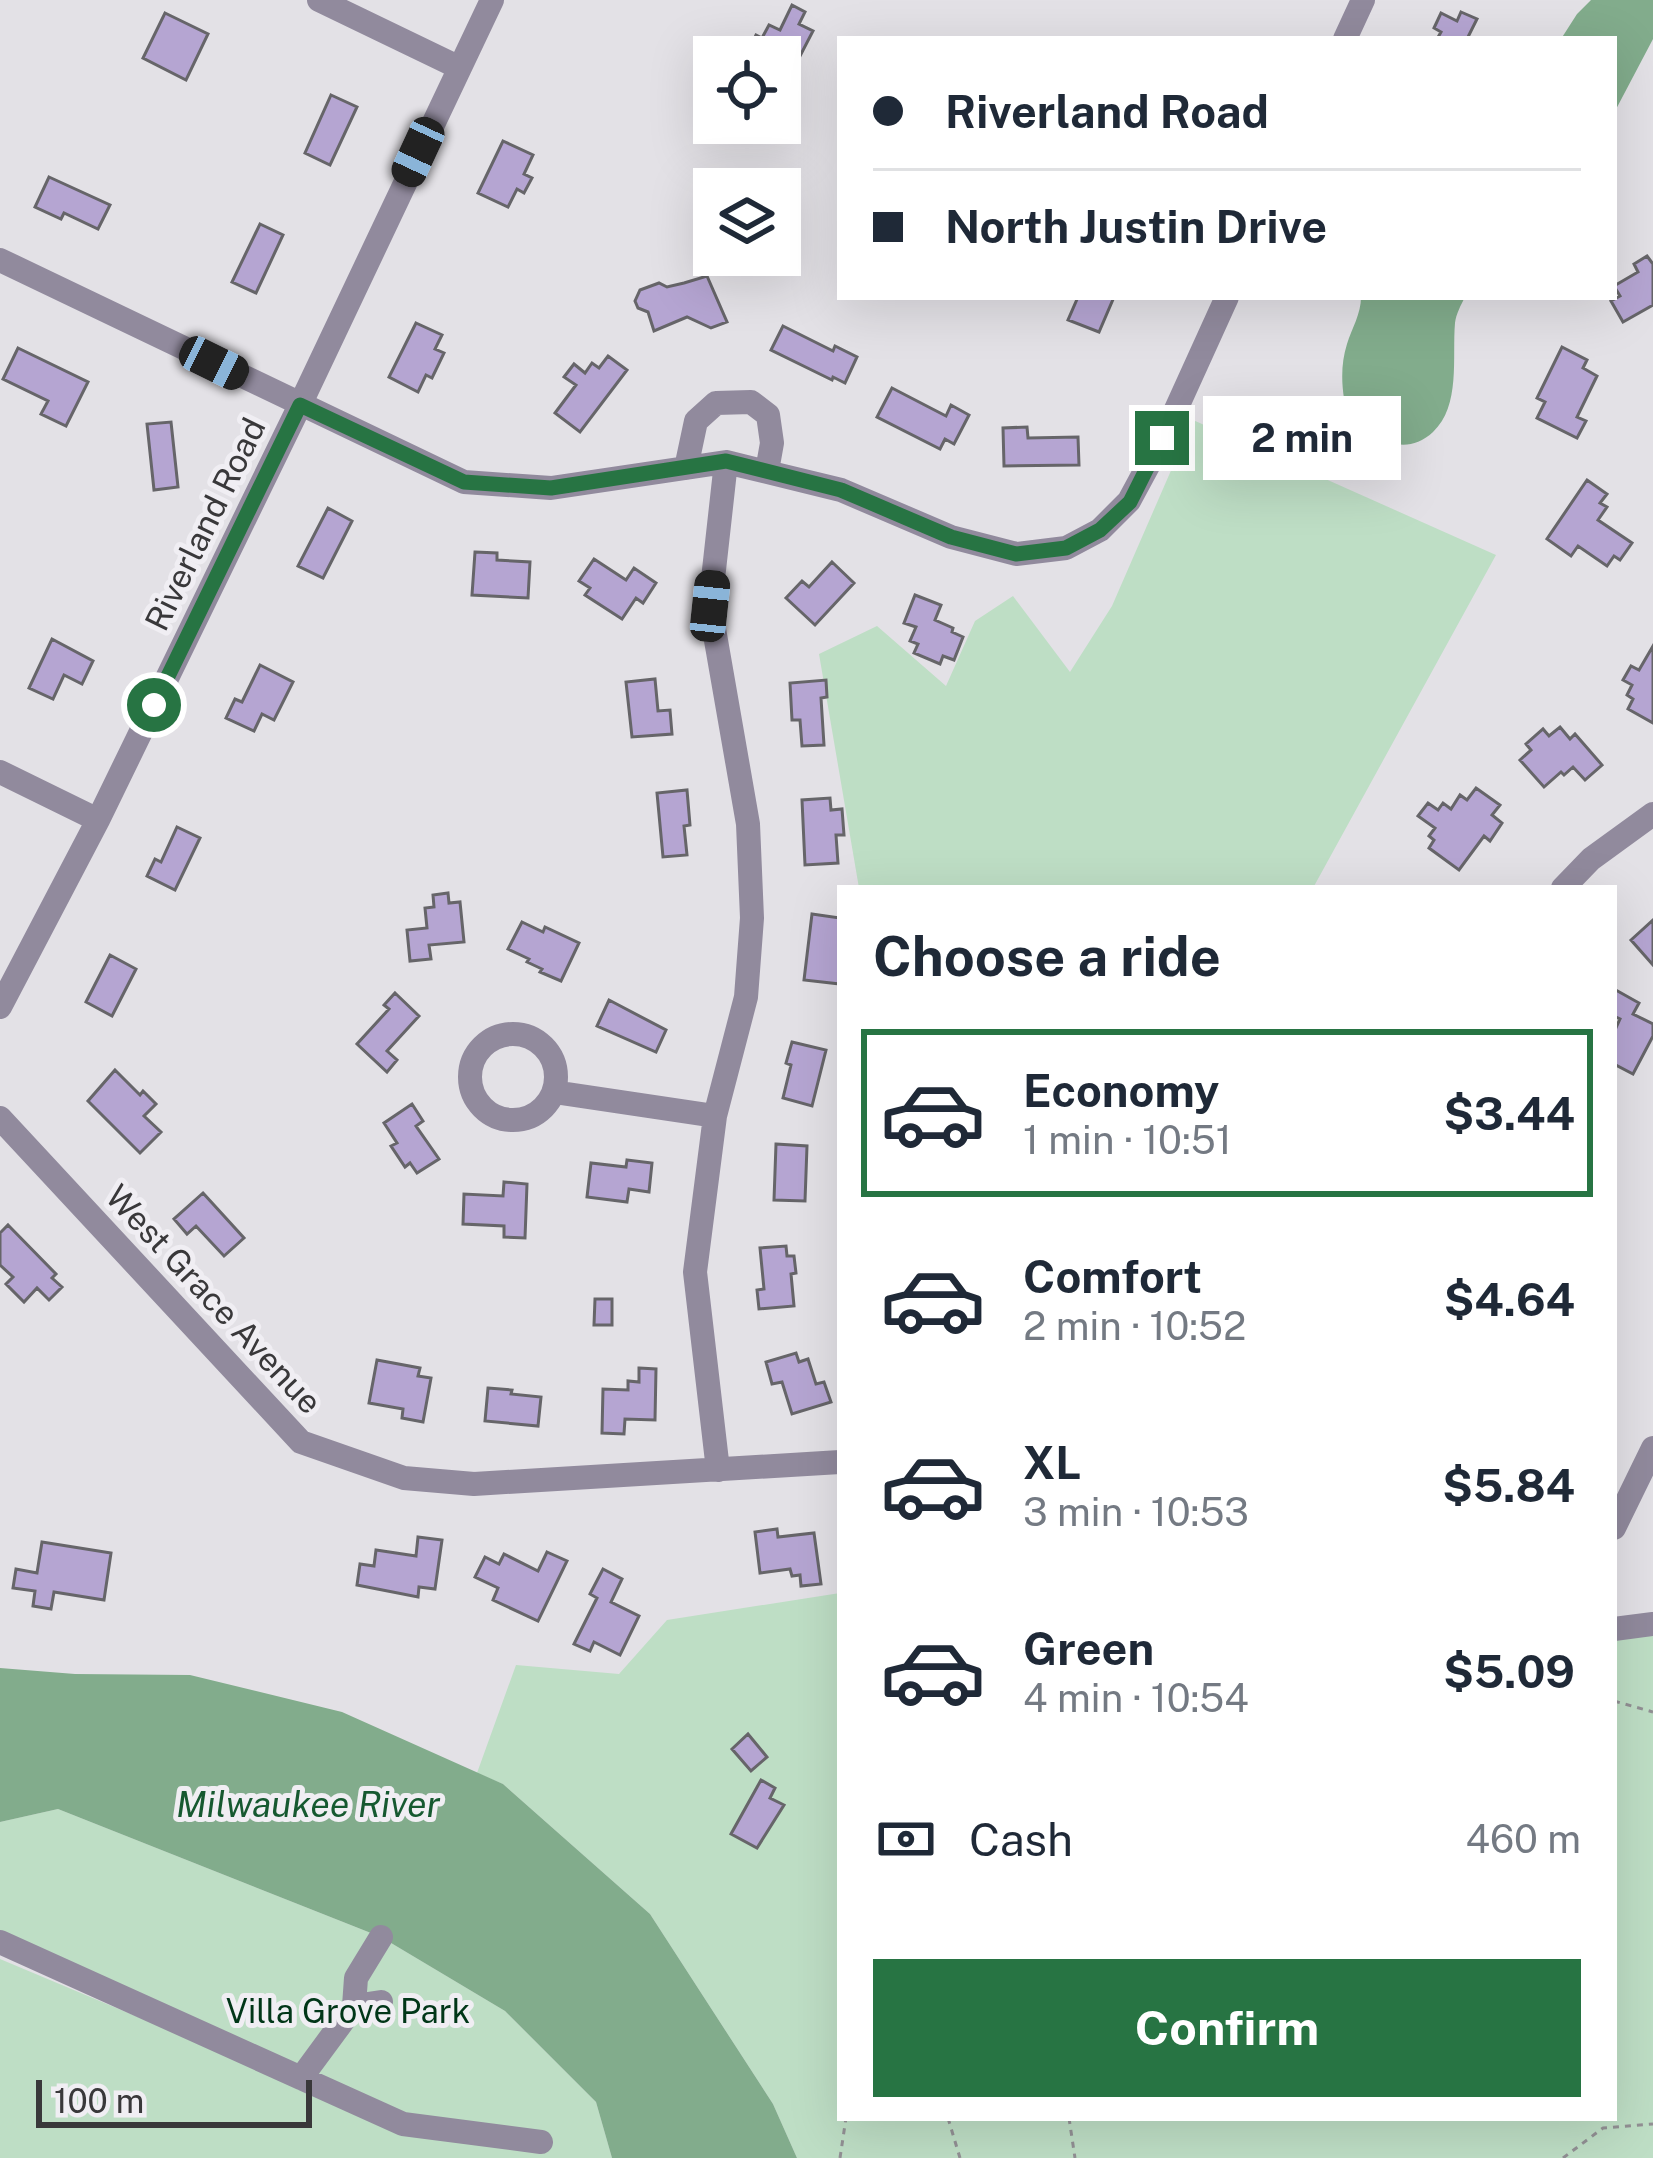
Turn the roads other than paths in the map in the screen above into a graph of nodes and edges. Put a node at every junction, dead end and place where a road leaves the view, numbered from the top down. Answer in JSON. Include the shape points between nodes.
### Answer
{"nodes":[{"id":1,"x":319,"y":0,"type":"edge"},
{"id":2,"x":492,"y":0,"type":"edge"},
{"id":3,"x":1363,"y":0,"type":"edge"},
{"id":4,"x":1346,"y":36,"type":"edge"},
{"id":5,"x":458,"y":67,"type":"junction"},
{"id":6,"x":0,"y":260,"type":"edge"},
{"id":7,"x":1226,"y":300,"type":"edge"},
{"id":8,"x":300,"y":405,"type":"junction"},
{"id":9,"x":726,"y":461,"type":"junction"},
{"id":10,"x":686,"y":467,"type":"junction"},
{"id":11,"x":767,"y":471,"type":"junction"},
{"id":12,"x":0,"y":772,"type":"edge"},
{"id":13,"x":1653,"y":814,"type":"edge"},
{"id":14,"x":98,"y":820,"type":"junction"},
{"id":15,"x":1566,"y":885,"type":"edge"},
{"id":16,"x":0,"y":1007,"type":"edge"},
{"id":17,"x":554,"y":1091,"type":"dead end"},
{"id":18,"x":715,"y":1116,"type":"junction"},
{"id":19,"x":0,"y":1118,"type":"edge"},
{"id":20,"x":1653,"y":1448,"type":"edge"},
{"id":21,"x":837,"y":1462,"type":"edge"},
{"id":22,"x":718,"y":1470,"type":"junction"},
{"id":23,"x":1617,"y":1522,"type":"edge"},
{"id":24,"x":1653,"y":1624,"type":"edge"},
{"id":25,"x":1617,"y":1629,"type":"edge"},
{"id":26,"x":380,"y":1937,"type":"dead end"},
{"id":27,"x":0,"y":1942,"type":"edge"},
{"id":28,"x":381,"y":2002,"type":"dead end"},
{"id":29,"x":354,"y":2006,"type":"junction"},
{"id":30,"x":301,"y":2078,"type":"junction"},
{"id":31,"x":541,"y":2142,"type":"dead end"}],
"edges":[{"from":1,"to":5,"type":"street"},
{"from":2,"to":5,"type":"street","name":"Riverland Road"},
{"from":3,"to":4,"type":"street"},
{"from":5,"to":8,"type":"street","name":"Riverland Road"},
{"from":6,"to":8,"type":"street"},
{"from":7,"to":11,"type":"street","via":[[1130,502],[1066,548],[1016,554],[973,543],[841,490]]},
{"from":8,"to":10,"type":"street","via":[[464,482],[551,488]]},
{"from":8,"to":14,"type":"street","name":"Riverland Road"},
{"from":9,"to":10,"type":"street"},
{"from":9,"to":11,"type":"street"},
{"from":9,"to":18,"type":"street","via":[[710,606],[748,824],[752,918],[746,997]]},
{"from":10,"to":11,"type":"street","via":[[696,421],[716,403],[751,402],[768,416]]},
{"from":12,"to":14,"type":"street"},
{"from":13,"to":15,"type":"street"},
{"from":14,"to":16,"type":"street","name":"Riverland Road"},
{"from":17,"to":18,"type":"street"},
{"from":18,"to":22,"type":"street","via":[[695,1273]]},
{"from":19,"to":22,"type":"street","name":"West Grace Avenue","via":[[301,1442],[404,1478],[474,1484]]},
{"from":20,"to":23,"type":"street"},
{"from":21,"to":22,"type":"street","name":"West Grace Avenue"},
{"from":24,"to":25,"type":"street"},
{"from":26,"to":29,"type":"street","via":[[356,1978]]},
{"from":27,"to":30,"type":"street"},
{"from":28,"to":29,"type":"street"},
{"from":29,"to":30,"type":"street"},
{"from":30,"to":31,"type":"street","via":[[403,2124]]}]}
